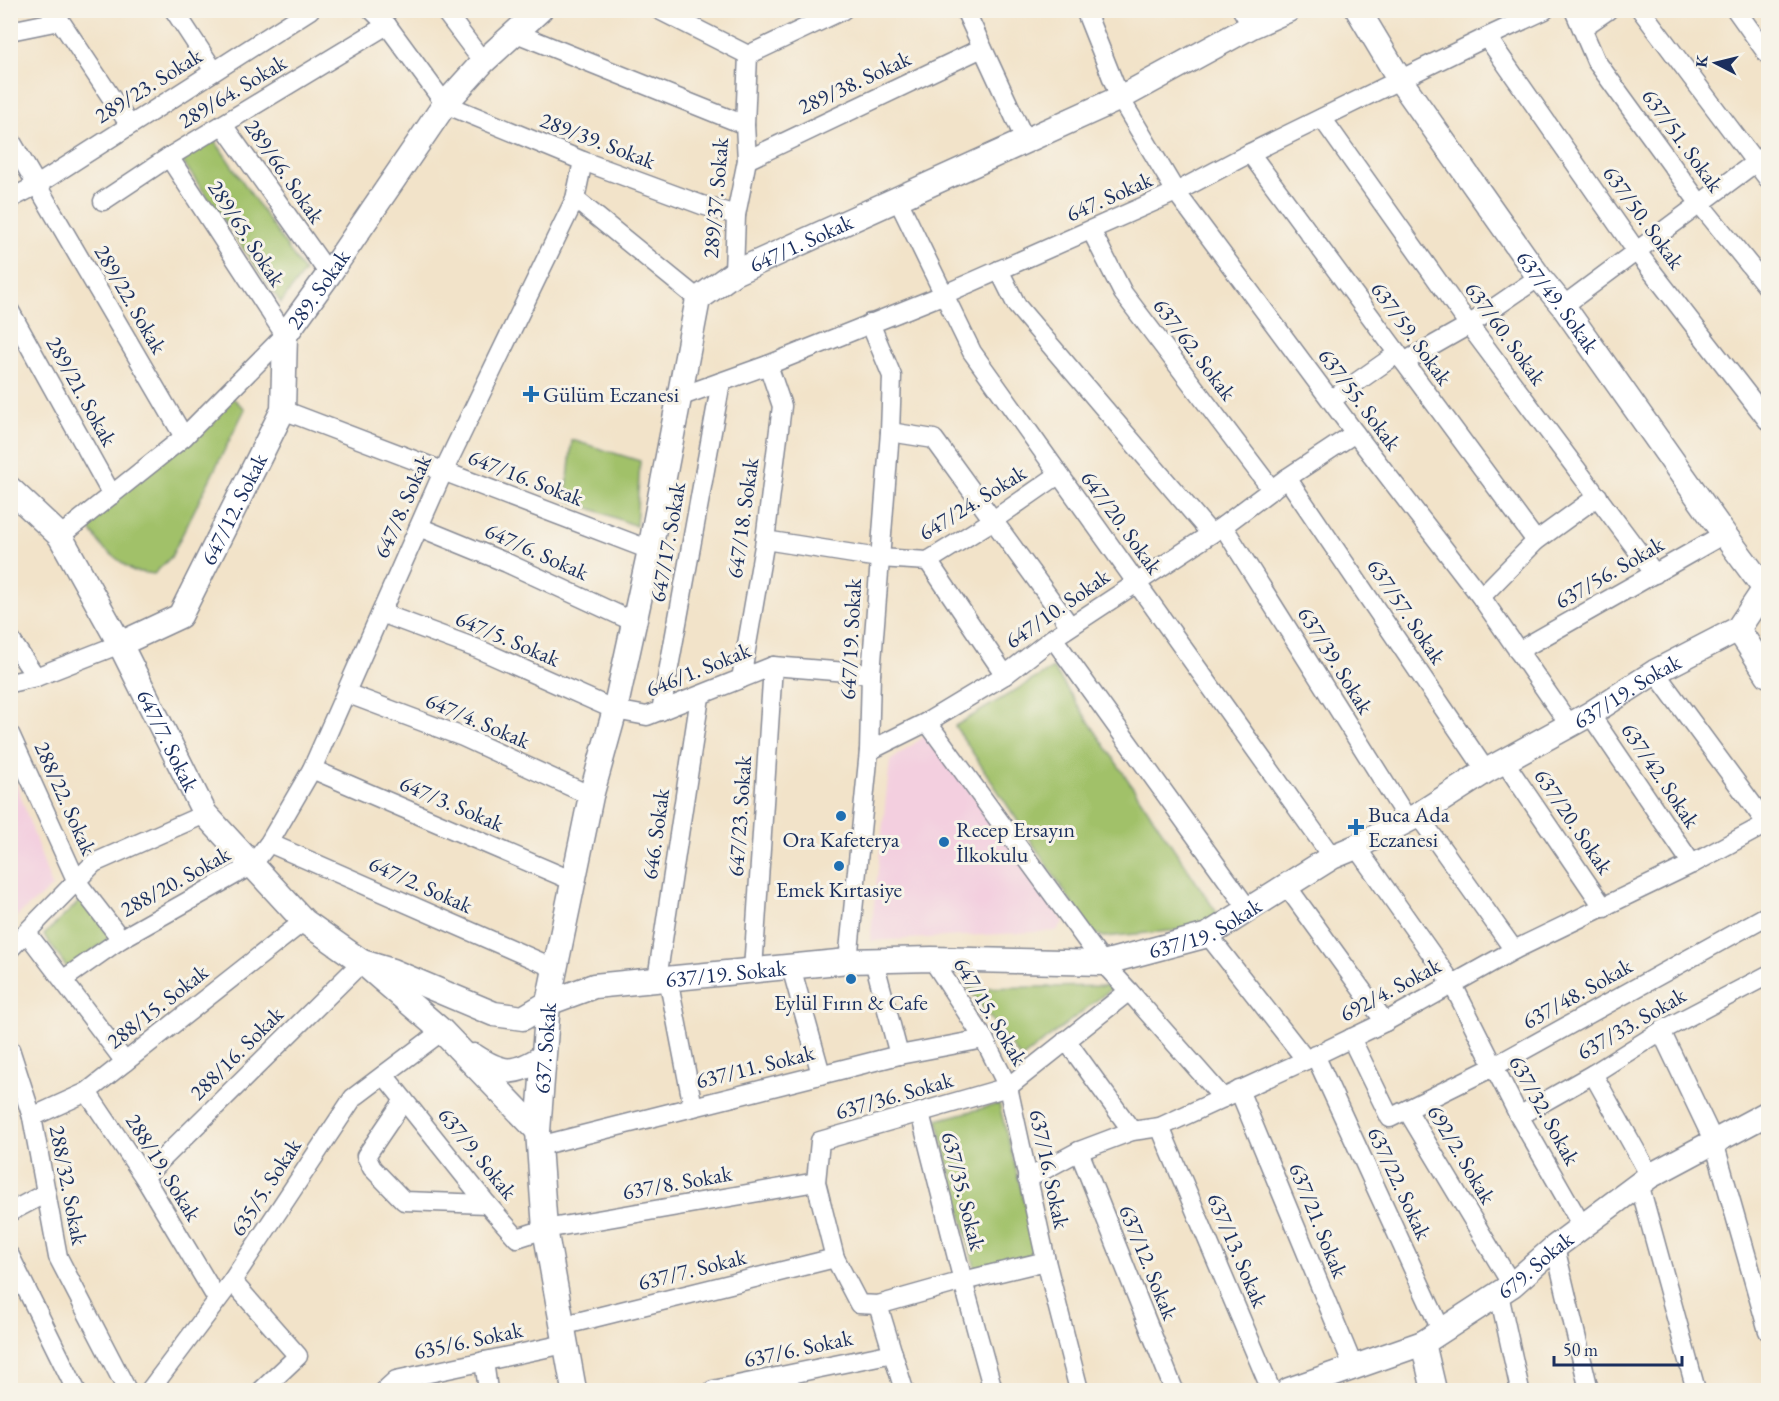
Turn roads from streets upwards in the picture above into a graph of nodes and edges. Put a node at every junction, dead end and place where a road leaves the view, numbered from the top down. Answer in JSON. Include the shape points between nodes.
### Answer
{"nodes":[{"id":1,"x":174,"y":10,"type":"edge"},
{"id":2,"x":310,"y":10,"type":"edge"},
{"id":3,"x":372,"y":10,"type":"edge"},
{"id":4,"x":444,"y":10,"type":"edge"},
{"id":5,"x":540,"y":10,"type":"edge"},
{"id":6,"x":843,"y":10,"type":"edge"},
{"id":7,"x":965,"y":10,"type":"edge"},
{"id":8,"x":1085,"y":10,"type":"edge"},
{"id":9,"x":1287,"y":10,"type":"edge"},
{"id":10,"x":1358,"y":10,"type":"edge"},
{"id":11,"x":1545,"y":10,"type":"edge"},
{"id":12,"x":1574,"y":10,"type":"edge"},
{"id":13,"x":1608,"y":10,"type":"edge"},
{"id":14,"x":1641,"y":10,"type":"edge"},
{"id":15,"x":1736,"y":10,"type":"edge"},
{"id":16,"x":666,"y":12,"type":"edge"},
{"id":17,"x":56,"y":16,"type":"edge"},
{"id":18,"x":1247,"y":18,"type":"edge"},
{"id":19,"x":387,"y":25,"type":"junction"},
{"id":20,"x":1582,"y":28,"type":"junction"},
{"id":21,"x":10,"y":30,"type":"edge"},
{"id":22,"x":516,"y":33,"type":"junction"},
{"id":23,"x":1487,"y":37,"type":"junction"},
{"id":24,"x":982,"y":48,"type":"junction"},
{"id":25,"x":748,"y":55,"type":"junction"},
{"id":26,"x":1768,"y":55,"type":"edge"},
{"id":27,"x":483,"y":62,"type":"junction"},
{"id":28,"x":214,"y":71,"type":"junction"},
{"id":29,"x":1400,"y":80,"type":"junction"},
{"id":30,"x":1120,"y":98,"type":"junction"},
{"id":31,"x":445,"y":104,"type":"junction"},
{"id":32,"x":1322,"y":118,"type":"junction"},
{"id":33,"x":129,"y":124,"type":"junction"},
{"id":34,"x":223,"y":125,"type":"junction"},
{"id":35,"x":745,"y":125,"type":"junction"},
{"id":36,"x":10,"y":139,"type":"edge"},
{"id":37,"x":1026,"y":141,"type":"junction"},
{"id":38,"x":1250,"y":153,"type":"junction"},
{"id":39,"x":169,"y":157,"type":"junction"},
{"id":40,"x":1762,"y":158,"type":"edge"},
{"id":41,"x":747,"y":160,"type":"junction"},
{"id":42,"x":583,"y":161,"type":"junction"},
{"id":43,"x":1768,"y":179,"type":"edge"},
{"id":44,"x":37,"y":184,"type":"junction"},
{"id":45,"x":1176,"y":192,"type":"junction"},
{"id":46,"x":10,"y":199,"type":"edge"},
{"id":47,"x":575,"y":199,"type":"junction"},
{"id":48,"x":898,"y":200,"type":"junction"},
{"id":49,"x":103,"y":201,"type":"dead end"},
{"id":50,"x":1700,"y":204,"type":"junction"},
{"id":51,"x":736,"y":215,"type":"junction"},
{"id":52,"x":1091,"y":230,"type":"junction"},
{"id":53,"x":1637,"y":252,"type":"junction"},
{"id":54,"x":999,"y":270,"type":"junction"},
{"id":55,"x":734,"y":273,"type":"junction"},
{"id":56,"x":329,"y":274,"type":"junction"},
{"id":57,"x":1539,"y":277,"type":"junction"},
{"id":58,"x":1768,"y":288,"type":"edge"},
{"id":59,"x":945,"y":294,"type":"junction"},
{"id":60,"x":698,"y":298,"type":"junction"},
{"id":61,"x":1563,"y":306,"type":"junction"},
{"id":62,"x":10,"y":311,"type":"edge"},
{"id":63,"x":870,"y":323,"type":"junction"},
{"id":64,"x":1469,"y":325,"type":"junction"},
{"id":65,"x":285,"y":335,"type":"junction"},
{"id":66,"x":1401,"y":358,"type":"junction"},
{"id":67,"x":768,"y":364,"type":"junction"},
{"id":68,"x":721,"y":382,"type":"junction"},
{"id":69,"x":680,"y":397,"type":"junction"},
{"id":70,"x":1331,"y":400,"type":"junction"},
{"id":71,"x":283,"y":410,"type":"junction"},
{"id":72,"x":1768,"y":421,"type":"edge"},
{"id":73,"x":890,"y":432,"type":"junction"},
{"id":74,"x":1355,"y":433,"type":"junction"},
{"id":75,"x":184,"y":437,"type":"junction"},
{"id":76,"x":443,"y":472,"type":"junction"},
{"id":77,"x":1058,"y":475,"type":"junction"},
{"id":78,"x":1287,"y":478,"type":"junction"},
{"id":79,"x":10,"y":489,"type":"edge"},
{"id":80,"x":1272,"y":490,"type":"junction"},
{"id":81,"x":112,"y":495,"type":"junction"},
{"id":82,"x":1598,"y":496,"type":"junction"},
{"id":83,"x":992,"y":521,"type":"junction"},
{"id":84,"x":419,"y":527,"type":"junction"},
{"id":85,"x":1217,"y":530,"type":"junction"},
{"id":86,"x":1724,"y":534,"type":"junction"},
{"id":87,"x":60,"y":536,"type":"junction"},
{"id":88,"x":765,"y":540,"type":"junction"},
{"id":89,"x":1536,"y":541,"type":"junction"},
{"id":90,"x":650,"y":550,"type":"junction"},
{"id":91,"x":879,"y":558,"type":"junction"},
{"id":92,"x":928,"y":561,"type":"junction"},
{"id":93,"x":1654,"y":574,"type":"junction"},
{"id":94,"x":1136,"y":582,"type":"junction"},
{"id":95,"x":1767,"y":586,"type":"edge"},
{"id":96,"x":1481,"y":597,"type":"junction"},
{"id":97,"x":381,"y":613,"type":"junction"},
{"id":98,"x":634,"y":622,"type":"junction"},
{"id":99,"x":1070,"y":626,"type":"junction"},
{"id":100,"x":1738,"y":629,"type":"junction"},
{"id":101,"x":1053,"y":638,"type":"junction"},
{"id":102,"x":10,"y":639,"type":"edge"},
{"id":103,"x":120,"y":644,"type":"junction"},
{"id":104,"x":1518,"y":651,"type":"junction"},
{"id":105,"x":773,"y":666,"type":"junction"},
{"id":106,"x":1655,"y":672,"type":"junction"},
{"id":107,"x":871,"y":674,"type":"junction"},
{"id":108,"x":1005,"y":675,"type":"junction"},
{"id":109,"x":1768,"y":675,"type":"edge"},
{"id":110,"x":36,"y":676,"type":"junction"},
{"id":111,"x":741,"y":679,"type":"junction"},
{"id":112,"x":10,"y":683,"type":"edge"},
{"id":113,"x":346,"y":693,"type":"junction"},
{"id":114,"x":699,"y":697,"type":"junction"},
{"id":115,"x":615,"y":710,"type":"junction"},
{"id":116,"x":661,"y":711,"type":"junction"},
{"id":117,"x":1579,"y":719,"type":"junction"},
{"id":118,"x":927,"y":722,"type":"junction"},
{"id":119,"x":10,"y":734,"type":"edge"},
{"id":120,"x":869,"y":751,"type":"junction"},
{"id":121,"x":1495,"y":766,"type":"junction"},
{"id":122,"x":312,"y":769,"type":"junction"},
{"id":123,"x":591,"y":796,"type":"junction"},
{"id":124,"x":205,"y":814,"type":"junction"},
{"id":125,"x":1413,"y":817,"type":"junction"},
{"id":126,"x":1768,"y":823,"type":"edge"},
{"id":127,"x":269,"y":843,"type":"junction"},
{"id":128,"x":1356,"y":848,"type":"junction"},
{"id":129,"x":1332,"y":858,"type":"junction"},
{"id":130,"x":1692,"y":864,"type":"junction"},
{"id":131,"x":252,"y":865,"type":"junction"},
{"id":132,"x":573,"y":881,"type":"junction"},
{"id":133,"x":77,"y":882,"type":"junction"},
{"id":134,"x":1286,"y":885,"type":"junction"},
{"id":135,"x":1604,"y":908,"type":"junction"},
{"id":136,"x":1248,"y":909,"type":"junction"},
{"id":137,"x":1768,"y":915,"type":"edge"},
{"id":138,"x":304,"y":921,"type":"junction"},
{"id":139,"x":27,"y":933,"type":"junction"},
{"id":140,"x":1208,"y":935,"type":"junction"},
{"id":141,"x":121,"y":939,"type":"junction"},
{"id":142,"x":10,"y":950,"type":"edge"},
{"id":143,"x":1514,"y":950,"type":"junction"},
{"id":144,"x":932,"y":959,"type":"junction"},
{"id":145,"x":848,"y":961,"type":"junction"},
{"id":146,"x":874,"y":961,"type":"junction"},
{"id":147,"x":362,"y":962,"type":"junction"},
{"id":148,"x":1103,"y":963,"type":"junction"},
{"id":149,"x":791,"y":967,"type":"junction"},
{"id":150,"x":554,"y":968,"type":"junction"},
{"id":151,"x":753,"y":970,"type":"junction"},
{"id":152,"x":1768,"y":975,"type":"edge"},
{"id":153,"x":64,"y":979,"type":"junction"},
{"id":154,"x":663,"y":979,"type":"junction"},
{"id":155,"x":1452,"y":983,"type":"junction"},
{"id":156,"x":1129,"y":991,"type":"junction"},
{"id":157,"x":548,"y":1003,"type":"junction"},
{"id":158,"x":1384,"y":1022,"type":"junction"},
{"id":159,"x":1661,"y":1030,"type":"junction"},
{"id":160,"x":448,"y":1037,"type":"junction"},
{"id":161,"x":984,"y":1038,"type":"junction"},
{"id":162,"x":1351,"y":1038,"type":"junction"},
{"id":163,"x":1066,"y":1040,"type":"junction"},
{"id":164,"x":10,"y":1048,"type":"edge"},
{"id":165,"x":898,"y":1055,"type":"junction"},
{"id":166,"x":543,"y":1057,"type":"junction"},
{"id":167,"x":1310,"y":1058,"type":"junction"},
{"id":168,"x":125,"y":1062,"type":"junction"},
{"id":169,"x":1493,"y":1067,"type":"junction"},
{"id":170,"x":821,"y":1074,"type":"junction"},
{"id":171,"x":1593,"y":1074,"type":"junction"},
{"id":172,"x":384,"y":1075,"type":"junction"},
{"id":173,"x":1008,"y":1087,"type":"junction"},
{"id":174,"x":87,"y":1092,"type":"junction"},
{"id":175,"x":1231,"y":1094,"type":"junction"},
{"id":176,"x":404,"y":1100,"type":"junction"},
{"id":177,"x":693,"y":1107,"type":"junction"},
{"id":178,"x":1407,"y":1110,"type":"junction"},
{"id":179,"x":920,"y":1113,"type":"junction"},
{"id":180,"x":1768,"y":1113,"type":"edge"},
{"id":181,"x":1519,"y":1116,"type":"junction"},
{"id":182,"x":32,"y":1117,"type":"junction"},
{"id":183,"x":1161,"y":1127,"type":"junction"},
{"id":184,"x":1132,"y":1131,"type":"junction"},
{"id":185,"x":539,"y":1138,"type":"junction"},
{"id":186,"x":1714,"y":1142,"type":"junction"},
{"id":187,"x":1079,"y":1151,"type":"junction"},
{"id":188,"x":144,"y":1178,"type":"junction"},
{"id":189,"x":1028,"y":1179,"type":"junction"},
{"id":190,"x":1645,"y":1180,"type":"junction"},
{"id":191,"x":816,"y":1182,"type":"junction"},
{"id":192,"x":46,"y":1193,"type":"junction"},
{"id":193,"x":487,"y":1204,"type":"junction"},
{"id":194,"x":10,"y":1212,"type":"edge"},
{"id":195,"x":1582,"y":1226,"type":"junction"},
{"id":196,"x":545,"y":1229,"type":"junction"},
{"id":197,"x":1555,"y":1247,"type":"junction"},
{"id":198,"x":10,"y":1256,"type":"edge"},
{"id":199,"x":835,"y":1258,"type":"junction"},
{"id":200,"x":1046,"y":1261,"type":"junction"},
{"id":201,"x":232,"y":1281,"type":"junction"},
{"id":202,"x":963,"y":1281,"type":"junction"},
{"id":203,"x":1505,"y":1290,"type":"junction"},
{"id":204,"x":217,"y":1299,"type":"junction"},
{"id":205,"x":878,"y":1305,"type":"junction"},
{"id":206,"x":1768,"y":1331,"type":"edge"},
{"id":207,"x":563,"y":1335,"type":"junction"},
{"id":208,"x":1433,"y":1337,"type":"junction"},
{"id":209,"x":893,"y":1353,"type":"junction"},
{"id":210,"x":484,"y":1361,"type":"junction"},
{"id":211,"x":1342,"y":1378,"type":"edge"},
{"id":212,"x":76,"y":1390,"type":"edge"},
{"id":213,"x":127,"y":1390,"type":"edge"},
{"id":214,"x":150,"y":1390,"type":"edge"},
{"id":215,"x":262,"y":1390,"type":"edge"},
{"id":216,"x":385,"y":1390,"type":"edge"},
{"id":217,"x":488,"y":1390,"type":"edge"},
{"id":218,"x":574,"y":1390,"type":"edge"},
{"id":219,"x":713,"y":1390,"type":"edge"},
{"id":220,"x":904,"y":1390,"type":"edge"},
{"id":221,"x":993,"y":1390,"type":"edge"},
{"id":222,"x":1079,"y":1390,"type":"edge"},
{"id":223,"x":1174,"y":1390,"type":"edge"},
{"id":224,"x":1271,"y":1390,"type":"edge"},
{"id":225,"x":1289,"y":1390,"type":"edge"},
{"id":226,"x":1434,"y":1390,"type":"edge"},
{"id":227,"x":1520,"y":1390,"type":"edge"},
{"id":228,"x":1589,"y":1390,"type":"edge"},
{"id":229,"x":1696,"y":1390,"type":"edge"}],
"edges":[{"from":1,"to":28,"type":"street"},
{"from":2,"to":28,"type":"street","name":"289/23. Sokak"},
{"from":3,"to":19,"type":"street"},
{"from":4,"to":27,"type":"street"},
{"from":5,"to":22,"type":"street","name":"289. Sokak"},
{"from":6,"to":25,"type":"street"},
{"from":7,"to":24,"type":"street"},
{"from":8,"to":30,"type":"street","name":"637/55. Sokak"},
{"from":9,"to":18,"type":"street","name":"647/1. Sokak"},
{"from":10,"to":29,"type":"street","name":"637/49. Sokak"},
{"from":11,"to":23,"type":"street","name":"647. Sokak"},
{"from":12,"to":20,"type":"street","name":"637/51. Sokak"},
{"from":13,"to":20,"type":"street"},
{"from":14,"to":40,"type":"street"},
{"from":15,"to":26,"type":"street"},
{"from":16,"to":25,"type":"street"},
{"from":17,"to":21,"type":"street"},
{"from":17,"to":33,"type":"street"},
{"from":18,"to":30,"type":"street","name":"647/1. Sokak"},
{"from":19,"to":31,"type":"street"},
{"from":19,"to":34,"type":"street","name":"289/64. Sokak"},
{"from":20,"to":50,"type":"street","name":"637/51. Sokak","via":[[1596,61]]},
{"from":22,"to":27,"type":"street","name":"289. Sokak"},
{"from":22,"to":35,"type":"street"},
{"from":23,"to":29,"type":"street","name":"647. Sokak"},
{"from":23,"to":53,"type":"street","name":"637/50. Sokak"},
{"from":24,"to":37,"type":"street"},
{"from":24,"to":41,"type":"street","name":"289/38. Sokak"},
{"from":25,"to":35,"type":"street","name":"289/37. Sokak"},
{"from":27,"to":31,"type":"street","name":"289. Sokak"},
{"from":28,"to":33,"type":"street","name":"289/23. Sokak"},
{"from":29,"to":32,"type":"street","name":"647. Sokak"},
{"from":29,"to":57,"type":"street","name":"637/49. Sokak"},
{"from":30,"to":37,"type":"street","name":"647/1. Sokak"},
{"from":30,"to":45,"type":"street","name":"637/55. Sokak"},
{"from":31,"to":42,"type":"street","name":"289/39. Sokak"},
{"from":31,"to":56,"type":"street","name":"289. Sokak"},
{"from":32,"to":38,"type":"street","name":"647. Sokak"},
{"from":32,"to":64,"type":"street","name":"637/60. Sokak"},
{"from":33,"to":44,"type":"street","name":"289/23. Sokak"},
{"from":34,"to":39,"type":"street","name":"289/64. Sokak"},
{"from":34,"to":56,"type":"street","name":"289/66. Sokak"},
{"from":35,"to":41,"type":"street","name":"289/37. Sokak"},
{"from":36,"to":44,"type":"street","name":"289/22. Sokak"},
{"from":37,"to":48,"type":"street","name":"647/1. Sokak"},
{"from":38,"to":45,"type":"street","name":"647. Sokak"},
{"from":38,"to":66,"type":"street","name":"637/59. Sokak"},
{"from":39,"to":49,"type":"street","name":"289/64. Sokak"},
{"from":39,"to":65,"type":"street","name":"289/65. Sokak"},
{"from":40,"to":43,"type":"street"},
{"from":40,"to":50,"type":"street"},
{"from":41,"to":51,"type":"street","name":"289/37. Sokak"},
{"from":42,"to":47,"type":"street","name":"647/8. Sokak"},
{"from":42,"to":51,"type":"street","name":"289/39. Sokak"},
{"from":44,"to":46,"type":"street","name":"289/23. Sokak"},
{"from":44,"to":75,"type":"street","name":"289/22. Sokak"},
{"from":45,"to":52,"type":"street","name":"647. Sokak"},
{"from":45,"to":70,"type":"street","name":"637/55. Sokak"},
{"from":47,"to":60,"type":"street"},
{"from":47,"to":76,"type":"street","name":"647/8. Sokak"},
{"from":48,"to":55,"type":"street","name":"647/1. Sokak"},
{"from":48,"to":59,"type":"street","name":"647/20. Sokak"},
{"from":50,"to":53,"type":"street"},
{"from":50,"to":58,"type":"street","name":"637/51. Sokak"},
{"from":51,"to":55,"type":"street","name":"289/37. Sokak"},
{"from":52,"to":54,"type":"street","name":"647. Sokak"},
{"from":52,"to":80,"type":"street","name":"637/62. Sokak","via":[[1123,293]]},
{"from":53,"to":61,"type":"street"},
{"from":53,"to":72,"type":"street","name":"637/50. Sokak"},
{"from":54,"to":59,"type":"street","name":"647. Sokak"},
{"from":54,"to":85,"type":"street","name":"637/39. Sokak","via":[[1017,306]]},
{"from":55,"to":60,"type":"street","name":"647/1. Sokak"},
{"from":56,"to":65,"type":"street","name":"289. Sokak"},
{"from":57,"to":61,"type":"street","name":"637/49. Sokak"},
{"from":57,"to":64,"type":"street"},
{"from":59,"to":63,"type":"street","name":"647. Sokak"},
{"from":59,"to":77,"type":"street","name":"647/20. Sokak","via":[[972,352]]},
{"from":60,"to":69,"type":"street"},
{"from":61,"to":86,"type":"street","name":"637/49. Sokak"},
{"from":62,"to":81,"type":"street","name":"289/21. Sokak"},
{"from":63,"to":67,"type":"street","name":"647. Sokak"},
{"from":63,"to":73,"type":"street","name":"647/19. Sokak","via":[[892,376]]},
{"from":64,"to":66,"type":"street"},
{"from":64,"to":82,"type":"street","name":"637/60. Sokak"},
{"from":65,"to":71,"type":"street","name":"647/12. Sokak"},
{"from":65,"to":75,"type":"street","name":"289. Sokak"},
{"from":66,"to":70,"type":"street"},
{"from":66,"to":89,"type":"street","name":"637/59. Sokak"},
{"from":67,"to":68,"type":"street","name":"647. Sokak"},
{"from":67,"to":88,"type":"street","name":"647/18. Sokak","via":[[782,406]]},
{"from":68,"to":69,"type":"street","name":"647. Sokak"},
{"from":68,"to":116,"type":"street","name":"647/17. Sokak"},
{"from":69,"to":90,"type":"street"},
{"from":70,"to":74,"type":"street","name":"637/55. Sokak"},
{"from":71,"to":76,"type":"street","name":"647/16. Sokak"},
{"from":71,"to":103,"type":"street","name":"647/12. Sokak","via":[[180,616]]},
{"from":73,"to":83,"type":"street","via":[[934,439]]},
{"from":73,"to":91,"type":"street","name":"647/19. Sokak"},
{"from":74,"to":78,"type":"street","name":"647/10. Sokak"},
{"from":74,"to":96,"type":"street","name":"637/55. Sokak"},
{"from":75,"to":81,"type":"street","name":"289. Sokak"},
{"from":76,"to":84,"type":"street","name":"647/8. Sokak"},
{"from":76,"to":90,"type":"street","name":"647/16. Sokak"},
{"from":77,"to":83,"type":"street","name":"647/24. Sokak"},
{"from":77,"to":94,"type":"street","name":"647/20. Sokak"},
{"from":78,"to":80,"type":"street","name":"647/10. Sokak"},
{"from":78,"to":121,"type":"street","name":"637/57. Sokak"},
{"from":79,"to":87,"type":"street","name":"647/7. Sokak"},
{"from":80,"to":85,"type":"street","name":"647/10. Sokak"},
{"from":81,"to":87,"type":"street","name":"289. Sokak"},
{"from":82,"to":89,"type":"street"},
{"from":82,"to":93,"type":"street","name":"637/60. Sokak"},
{"from":83,"to":92,"type":"street","name":"647/24. Sokak"},
{"from":83,"to":99,"type":"street"},
{"from":84,"to":97,"type":"street","name":"647/8. Sokak"},
{"from":84,"to":98,"type":"street","name":"647/6. Sokak"},
{"from":85,"to":94,"type":"street","name":"647/10. Sokak"},
{"from":85,"to":125,"type":"street","name":"637/39. Sokak"},
{"from":86,"to":93,"type":"street","name":"637/56. Sokak"},
{"from":86,"to":95,"type":"street","name":"637/49. Sokak"},
{"from":87,"to":103,"type":"street","name":"647/7. Sokak"},
{"from":88,"to":91,"type":"street","name":"647/24. Sokak"},
{"from":88,"to":111,"type":"street","name":"647/18. Sokak"},
{"from":89,"to":96,"type":"street"},
{"from":90,"to":98,"type":"street"},
{"from":91,"to":92,"type":"street","name":"647/24. Sokak"},
{"from":91,"to":107,"type":"street","name":"647/19. Sokak"},
{"from":92,"to":108,"type":"street"},
{"from":93,"to":104,"type":"street","name":"637/56. Sokak"},
{"from":94,"to":99,"type":"street","name":"647/10. Sokak"},
{"from":94,"to":129,"type":"street","name":"647/20. Sokak"},
{"from":95,"to":100,"type":"street","name":"637/19. Sokak"},
{"from":96,"to":104,"type":"street","name":"637/55. Sokak"},
{"from":97,"to":113,"type":"street","name":"647/8. Sokak"},
{"from":97,"to":115,"type":"street","name":"647/5. Sokak","via":[[478,649]]},
{"from":98,"to":115,"type":"street"},
{"from":99,"to":101,"type":"street","name":"647/10. Sokak"},
{"from":100,"to":106,"type":"street","name":"637/19. Sokak"},
{"from":100,"to":109,"type":"street"},
{"from":101,"to":108,"type":"street","name":"647/10. Sokak"},
{"from":101,"to":136,"type":"street"},
{"from":102,"to":110,"type":"street"},
{"from":103,"to":110,"type":"street"},
{"from":103,"to":124,"type":"street","name":"647/7. Sokak"},
{"from":104,"to":117,"type":"street","name":"637/55. Sokak"},
{"from":105,"to":107,"type":"street","name":"646/1. Sokak"},
{"from":105,"to":111,"type":"street","name":"646/1. Sokak"},
{"from":105,"to":151,"type":"street","name":"647/23. Sokak"},
{"from":106,"to":117,"type":"street","name":"637/19. Sokak"},
{"from":106,"to":126,"type":"street"},
{"from":107,"to":120,"type":"street","name":"647/19. Sokak"},
{"from":108,"to":118,"type":"street","name":"647/10. Sokak"},
{"from":110,"to":112,"type":"street"},
{"from":111,"to":114,"type":"street","name":"646/1. Sokak"},
{"from":113,"to":122,"type":"street","name":"647/8. Sokak"},
{"from":113,"to":123,"type":"street","name":"647/4. Sokak","via":[[463,737]]},
{"from":114,"to":116,"type":"street","name":"646/1. Sokak"},
{"from":114,"to":154,"type":"street","name":"646. Sokak"},
{"from":115,"to":116,"type":"street","name":"646/1. Sokak","via":[[647,716]]},
{"from":115,"to":123,"type":"street","name":"637. Sokak"},
{"from":117,"to":121,"type":"street","name":"637/19. Sokak"},
{"from":117,"to":130,"type":"street","name":"637/42. Sokak"},
{"from":118,"to":120,"type":"street","name":"647/10. Sokak"},
{"from":118,"to":148,"type":"street","name":"637/21. Sokak"},
{"from":119,"to":133,"type":"street","name":"288/22. Sokak"},
{"from":120,"to":145,"type":"street","name":"647/19. Sokak"},
{"from":121,"to":125,"type":"street","name":"637/19. Sokak"},
{"from":121,"to":135,"type":"street","name":"637/20. Sokak"},
{"from":122,"to":127,"type":"street","name":"647/8. Sokak"},
{"from":122,"to":132,"type":"street","name":"647/3. Sokak"},
{"from":123,"to":132,"type":"street","name":"637. Sokak"},
{"from":124,"to":131,"type":"street","name":"647/7. Sokak"},
{"from":124,"to":133,"type":"street","via":[[94,863]]},
{"from":125,"to":128,"type":"street","name":"637/19. Sokak"},
{"from":125,"to":143,"type":"street","name":"637/39. Sokak"},
{"from":126,"to":130,"type":"street","name":"692/4. Sokak"},
{"from":127,"to":131,"type":"street","name":"647/8. Sokak"},
{"from":127,"to":150,"type":"street","name":"647/2. Sokak"},
{"from":128,"to":129,"type":"street","name":"637/19. Sokak"},
{"from":128,"to":155,"type":"street","name":"637/32. Sokak"},
{"from":129,"to":134,"type":"street","name":"637/19. Sokak"},
{"from":130,"to":135,"type":"street","name":"692/4. Sokak"},
{"from":131,"to":138,"type":"street","name":"647/7. Sokak"},
{"from":131,"to":141,"type":"street","name":"288/20. Sokak"},
{"from":132,"to":150,"type":"street","name":"637. Sokak"},
{"from":133,"to":139,"type":"street"},
{"from":133,"to":141,"type":"street","name":"288/20. Sokak"},
{"from":134,"to":136,"type":"street","name":"637/19. Sokak"},
{"from":134,"to":158,"type":"street"},
{"from":135,"to":143,"type":"street","name":"692/4. Sokak"},
{"from":136,"to":140,"type":"street","name":"637/19. Sokak"},
{"from":137,"to":169,"type":"street","name":"637/48. Sokak"},
{"from":138,"to":147,"type":"street","name":"647/7. Sokak"},
{"from":138,"to":168,"type":"street","name":"288/15. Sokak"},
{"from":139,"to":142,"type":"street"},
{"from":139,"to":153,"type":"street"},
{"from":140,"to":148,"type":"street","name":"637/19. Sokak"},
{"from":140,"to":167,"type":"street","name":"637/22. Sokak"},
{"from":141,"to":153,"type":"street","name":"288/20. Sokak"},
{"from":143,"to":155,"type":"street","name":"692/4. Sokak"},
{"from":144,"to":146,"type":"street","name":"637/19. Sokak"},
{"from":144,"to":148,"type":"street","name":"637/19. Sokak"},
{"from":144,"to":161,"type":"street","name":"647/15. Sokak"},
{"from":145,"to":146,"type":"street","name":"637/19. Sokak"},
{"from":145,"to":149,"type":"street","name":"637/19. Sokak"},
{"from":146,"to":165,"type":"street"},
{"from":147,"to":157,"type":"street","name":"647/7. Sokak","via":[[392,970],[494,1014],[523,1018]]},
{"from":147,"to":160,"type":"street","name":"647/7. Sokak"},
{"from":147,"to":188,"type":"street","name":"288/16. Sokak"},
{"from":148,"to":156,"type":"street","name":"637/21. Sokak"},
{"from":149,"to":151,"type":"street","name":"637/19. Sokak"},
{"from":149,"to":170,"type":"street"},
{"from":150,"to":157,"type":"street","name":"637. Sokak"},
{"from":151,"to":154,"type":"street","name":"637/19. Sokak"},
{"from":152,"to":159,"type":"street","name":"637/33. Sokak"},
{"from":153,"to":168,"type":"street"},
{"from":154,"to":157,"type":"street","name":"637/19. Sokak","via":[[594,986]]},
{"from":154,"to":177,"type":"street","name":"646. Sokak"},
{"from":155,"to":158,"type":"street","name":"692/4. Sokak"},
{"from":155,"to":169,"type":"street","name":"637/32. Sokak"},
{"from":156,"to":163,"type":"street"},
{"from":156,"to":175,"type":"street","name":"637/21. Sokak"},
{"from":157,"to":166,"type":"street","name":"637. Sokak"},
{"from":158,"to":162,"type":"street","name":"692/4. Sokak"},
{"from":159,"to":171,"type":"street","name":"637/33. Sokak"},
{"from":159,"to":186,"type":"street"},
{"from":160,"to":166,"type":"street","via":[[490,1066],[508,1072]]},
{"from":160,"to":172,"type":"street","name":"635/5. Sokak"},
{"from":160,"to":185,"type":"street","name":"647/7. Sokak"},
{"from":161,"to":165,"type":"street","name":"637/11. Sokak"},
{"from":161,"to":173,"type":"street","name":"647/15. Sokak"},
{"from":162,"to":167,"type":"street","name":"692/4. Sokak"},
{"from":162,"to":178,"type":"street","name":"692/2. Sokak","via":[[1390,1118]]},
{"from":163,"to":173,"type":"street"},
{"from":163,"to":184,"type":"street"},
{"from":164,"to":182,"type":"street","name":"288/32. Sokak"},
{"from":165,"to":170,"type":"street","name":"637/11. Sokak"},
{"from":166,"to":185,"type":"street","name":"637. Sokak"},
{"from":167,"to":175,"type":"street","name":"692/4. Sokak"},
{"from":167,"to":208,"type":"street","name":"637/22. Sokak"},
{"from":168,"to":174,"type":"street","name":"288/15. Sokak"},
{"from":169,"to":178,"type":"street","name":"637/48. Sokak"},
{"from":169,"to":181,"type":"street","name":"637/32. Sokak"},
{"from":170,"to":177,"type":"street","name":"637/11. Sokak"},
{"from":171,"to":181,"type":"street","name":"637/33. Sokak"},
{"from":171,"to":190,"type":"street"},
{"from":172,"to":176,"type":"street","name":"637/9. Sokak"},
{"from":172,"to":201,"type":"street","name":"635/5. Sokak","via":[[353,1098]]},
{"from":173,"to":179,"type":"street","name":"637/36. Sokak"},
{"from":173,"to":189,"type":"street","name":"637/16. Sokak"},
{"from":174,"to":182,"type":"street","name":"288/15. Sokak"},
{"from":174,"to":188,"type":"street","name":"288/19. Sokak"},
{"from":175,"to":183,"type":"street","name":"692/4. Sokak"},
{"from":175,"to":211,"type":"street","name":"637/21. Sokak"},
{"from":176,"to":193,"type":"street","name":"637/9. Sokak"},
{"from":176,"to":193,"type":"street","via":[[366,1156],[372,1168],[404,1201]]},
{"from":177,"to":185,"type":"street","name":"637/11. Sokak"},
{"from":178,"to":203,"type":"street","name":"692/2. Sokak"},
{"from":179,"to":191,"type":"street","name":"637/36. Sokak","via":[[820,1141]]},
{"from":179,"to":202,"type":"street","name":"637/35. Sokak"},
{"from":180,"to":186,"type":"street","name":"679. Sokak"},
{"from":181,"to":195,"type":"street","name":"637/32. Sokak"},
{"from":182,"to":192,"type":"street","name":"288/32. Sokak"},
{"from":183,"to":184,"type":"street","name":"692/4. Sokak"},
{"from":183,"to":224,"type":"street","name":"637/13. Sokak"},
{"from":184,"to":187,"type":"street","name":"692/4. Sokak"},
{"from":185,"to":196,"type":"street","name":"637. Sokak"},
{"from":186,"to":190,"type":"street","name":"679. Sokak"},
{"from":186,"to":206,"type":"street"},
{"from":187,"to":189,"type":"street","name":"692/4. Sokak"},
{"from":187,"to":223,"type":"street","name":"637/12. Sokak"},
{"from":188,"to":204,"type":"street","name":"288/19. Sokak"},
{"from":189,"to":200,"type":"street","name":"637/16. Sokak"},
{"from":190,"to":195,"type":"street","name":"679. Sokak"},
{"from":190,"to":229,"type":"street"},
{"from":191,"to":196,"type":"street","name":"637/8. Sokak"},
{"from":191,"to":199,"type":"street","name":"637/36. Sokak"},
{"from":192,"to":194,"type":"street"},
{"from":192,"to":213,"type":"street","name":"288/32. Sokak","via":[[58,1257]]},
{"from":193,"to":196,"type":"street","name":"637/9. Sokak","via":[[517,1238]]},
{"from":195,"to":197,"type":"street","name":"679. Sokak"},
{"from":196,"to":207,"type":"street","name":"637. Sokak"},
{"from":197,"to":203,"type":"street","name":"679. Sokak"},
{"from":197,"to":228,"type":"street"},
{"from":198,"to":212,"type":"street"},
{"from":199,"to":205,"type":"street","name":"637/36. Sokak","via":[[860,1304]]},
{"from":199,"to":207,"type":"street","name":"637/7. Sokak"},
{"from":200,"to":202,"type":"street","name":"637/35. Sokak"},
{"from":200,"to":222,"type":"street","name":"637/16. Sokak"},
{"from":201,"to":204,"type":"street","name":"635/5. Sokak"},
{"from":201,"to":215,"type":"street","via":[[298,1356]]},
{"from":202,"to":205,"type":"street","name":"637/35. Sokak"},
{"from":202,"to":221,"type":"street","name":"637/35. Sokak"},
{"from":203,"to":208,"type":"street","name":"679. Sokak"},
{"from":203,"to":227,"type":"street","name":"692/2. Sokak"},
{"from":204,"to":214,"type":"street","name":"635/5. Sokak"},
{"from":205,"to":209,"type":"street"},
{"from":207,"to":210,"type":"street","name":"635/6. Sokak"},
{"from":207,"to":218,"type":"street","name":"637. Sokak"},
{"from":208,"to":211,"type":"street","name":"679. Sokak"},
{"from":208,"to":226,"type":"street"},
{"from":209,"to":219,"type":"street","name":"637/6. Sokak"},
{"from":209,"to":220,"type":"street"},
{"from":210,"to":216,"type":"street","name":"635/6. Sokak","via":[[396,1380]]},
{"from":210,"to":217,"type":"street"},
{"from":211,"to":225,"type":"street","name":"679. Sokak"}]}
